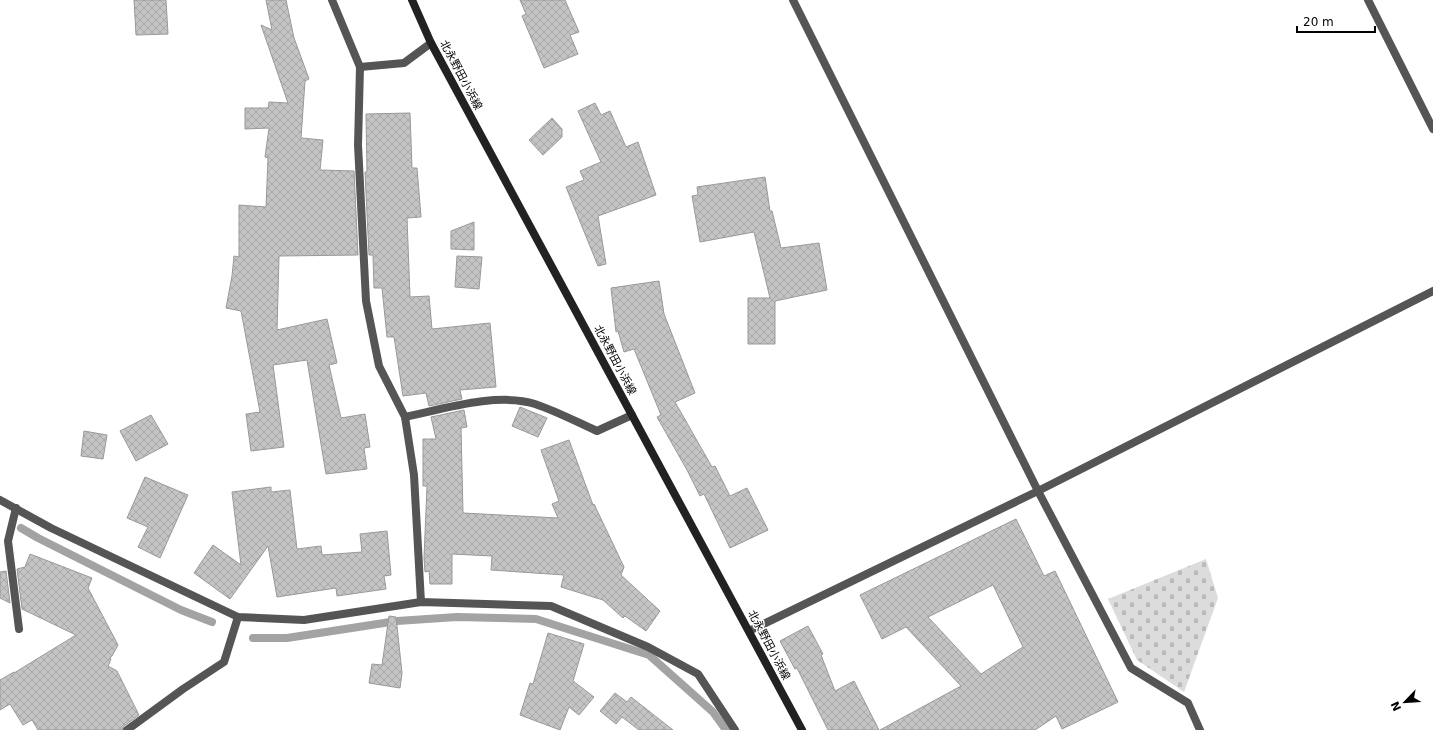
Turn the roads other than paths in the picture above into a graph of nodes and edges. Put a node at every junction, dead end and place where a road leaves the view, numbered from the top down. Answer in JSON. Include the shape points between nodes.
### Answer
{"nodes":[{"id":1,"x":332,"y":0,"type":"edge"},
{"id":2,"x":412,"y":0,"type":"edge"},
{"id":3,"x":794,"y":0,"type":"edge"},
{"id":4,"x":1368,"y":0,"type":"edge"},
{"id":5,"x":431,"y":43,"type":"junction"},
{"id":6,"x":360,"y":67,"type":"junction"},
{"id":7,"x":1433,"y":129,"type":"edge"},
{"id":8,"x":1433,"y":291,"type":"edge"},
{"id":9,"x":632,"y":415,"type":"junction"},
{"id":10,"x":405,"y":417,"type":"junction"},
{"id":11,"x":1038,"y":491,"type":"junction"},
{"id":12,"x":0,"y":500,"type":"edge"},
{"id":13,"x":16,"y":508,"type":"junction"},
{"id":14,"x":421,"y":602,"type":"junction"},
{"id":15,"x":238,"y":617,"type":"junction"},
{"id":16,"x":19,"y":629,"type":"dead end"},
{"id":17,"x":749,"y":631,"type":"junction"},
{"id":18,"x":127,"y":730,"type":"edge"},
{"id":19,"x":735,"y":730,"type":"edge"},
{"id":20,"x":801,"y":730,"type":"edge"},
{"id":21,"x":1200,"y":730,"type":"edge"}],
"edges":[{"from":1,"to":6,"type":"street"},
{"from":2,"to":5,"type":"main road","name":"北永野田小浜線"},
{"from":3,"to":11,"type":"street"},
{"from":4,"to":7,"type":"street"},
{"from":5,"to":6,"type":"street","via":[[404,62]]},
{"from":5,"to":9,"type":"main road","name":"北永野田小浜線"},
{"from":6,"to":10,"type":"street","via":[[358,145],[366,300],[379,366]]},
{"from":8,"to":11,"type":"street"},
{"from":9,"to":10,"type":"street","via":[[597,431],[535,404],[510,399],[467,404]]},
{"from":9,"to":17,"type":"main road","name":"北永野田小浜線"},
{"from":10,"to":14,"type":"street","via":[[414,475]]},
{"from":11,"to":17,"type":"street"},
{"from":11,"to":21,"type":"street","via":[[1131,668],[1188,703]]},
{"from":12,"to":13,"type":"street"},
{"from":13,"to":15,"type":"street","via":[[51,528]]},
{"from":13,"to":16,"type":"street","via":[[8,541]]},
{"from":14,"to":15,"type":"street","via":[[304,620]]},
{"from":14,"to":19,"type":"street","via":[[551,606],[648,647],[698,674]]},
{"from":15,"to":18,"type":"street","via":[[224,662]]},
{"from":17,"to":20,"type":"main road","name":"北永野田小浜線"}]}
